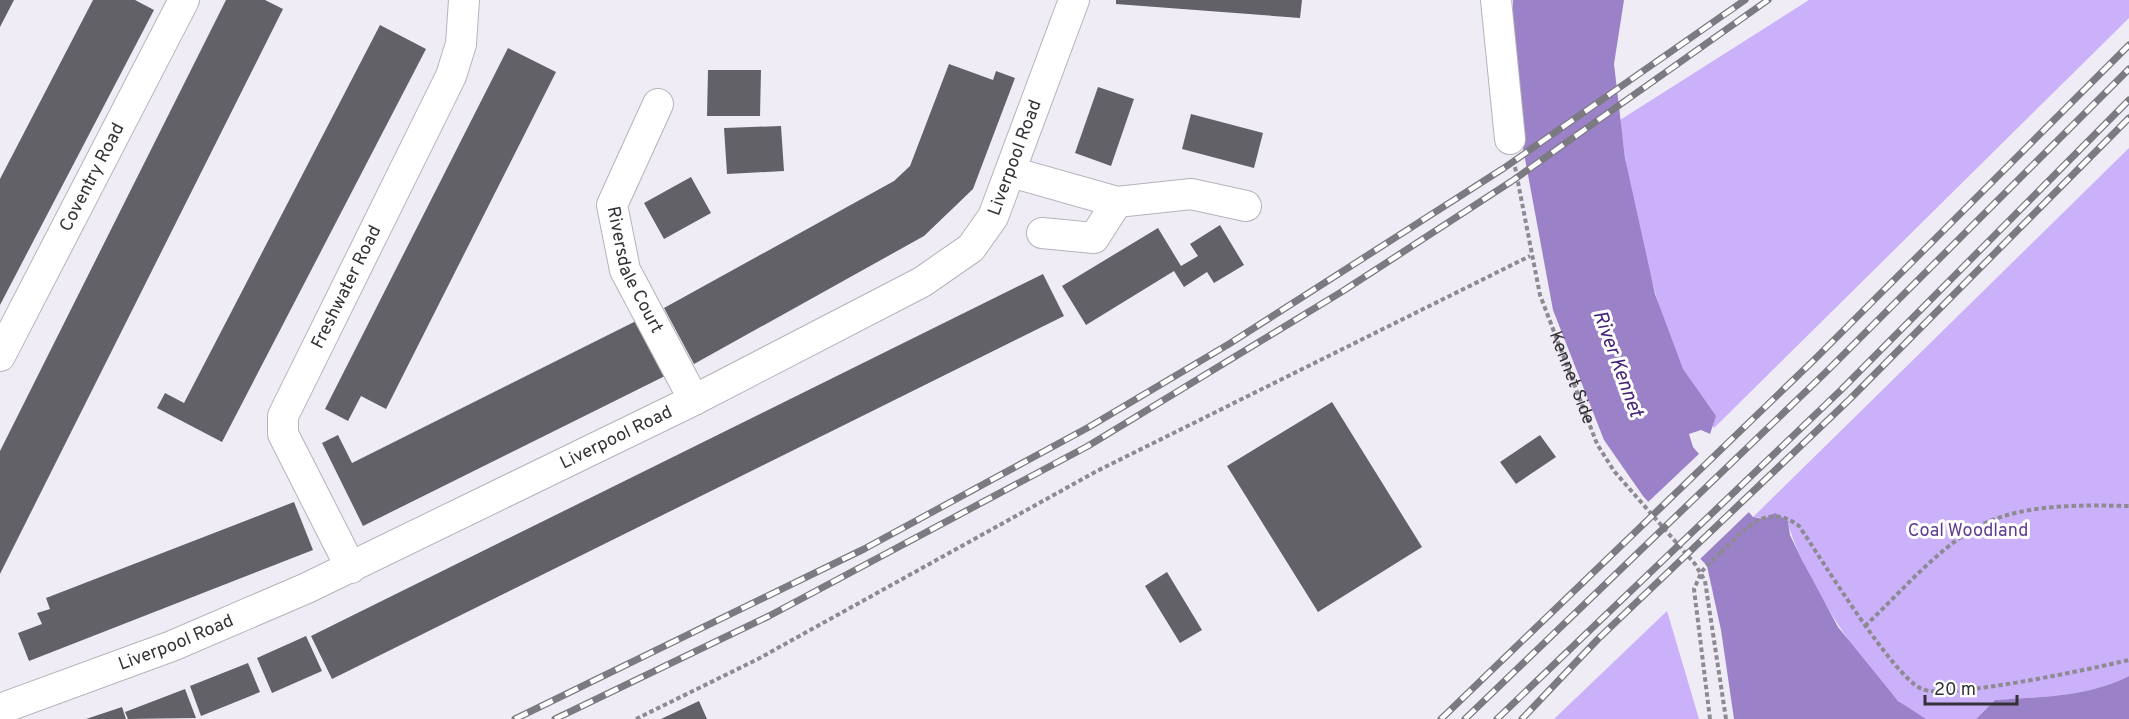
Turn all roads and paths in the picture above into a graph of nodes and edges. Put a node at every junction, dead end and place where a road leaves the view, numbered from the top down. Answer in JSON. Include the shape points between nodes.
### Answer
{"nodes":[{"id":1,"x":184,"y":0,"type":"edge"},
{"id":2,"x":464,"y":0,"type":"edge"},
{"id":3,"x":1074,"y":0,"type":"edge"},
{"id":4,"x":1496,"y":0,"type":"edge"},
{"id":5,"x":658,"y":105,"type":"dead end"},
{"id":6,"x":1510,"y":139,"type":"joint"},
{"id":7,"x":1011,"y":172,"type":"junction"},
{"id":8,"x":1117,"y":202,"type":"junction"},
{"id":9,"x":1246,"y":206,"type":"dead end"},
{"id":10,"x":1042,"y":233,"type":"dead end"},
{"id":11,"x":1530,"y":256,"type":"junction"},
{"id":12,"x":0,"y":356,"type":"edge"},
{"id":13,"x":694,"y":400,"type":"junction"},
{"id":14,"x":2129,"y":506,"type":"edge"},
{"id":15,"x":351,"y":568,"type":"junction"},
{"id":16,"x":1865,"y":626,"type":"junction"},
{"id":17,"x":2129,"y":660,"type":"edge"},
{"id":18,"x":0,"y":709,"type":"edge"},
{"id":19,"x":636,"y":719,"type":"edge"},
{"id":20,"x":1710,"y":719,"type":"edge"},
{"id":21,"x":1726,"y":719,"type":"edge"}],
"edges":[{"from":1,"to":12,"type":"street","name":"Coventry Road"},
{"from":2,"to":15,"type":"street","name":"Freshwater Road","via":[[460,44],[451,76],[283,416],[283,434]]},
{"from":3,"to":7,"type":"street","name":"Liverpool Road"},
{"from":4,"to":6,"type":"street"},
{"from":5,"to":13,"type":"street","name":"Riversdale Court","via":[[612,206],[626,270]]},
{"from":6,"to":11,"type":"path","name":"Kennet Side"},
{"from":7,"to":8,"type":"street"},
{"from":7,"to":13,"type":"street","name":"Liverpool Road","via":[[993,217],[971,248],[879,306]]},
{"from":8,"to":9,"type":"street","via":[[1191,194]]},
{"from":8,"to":10,"type":"street","via":[[1094,238]]},
{"from":11,"to":19,"type":"path","via":[[1097,471],[758,659]]},
{"from":11,"to":21,"type":"path","name":"Kennet Side","via":[[1540,295],[1597,444],[1614,471],[1695,564],[1705,581]]},
{"from":13,"to":15,"type":"street","name":"Liverpool Road"},
{"from":14,"to":16,"type":"path","via":[[2033,509],[1988,522],[1941,553]]},
{"from":15,"to":18,"type":"street","name":"Liverpool Road","via":[[172,646]]},
{"from":16,"to":17,"type":"path","via":[[1913,684],[1936,693]]},
{"from":16,"to":20,"type":"path","bridge":true,"via":[[1799,526],[1790,519],[1766,516],[1752,524],[1702,571],[1694,589]]}]}
